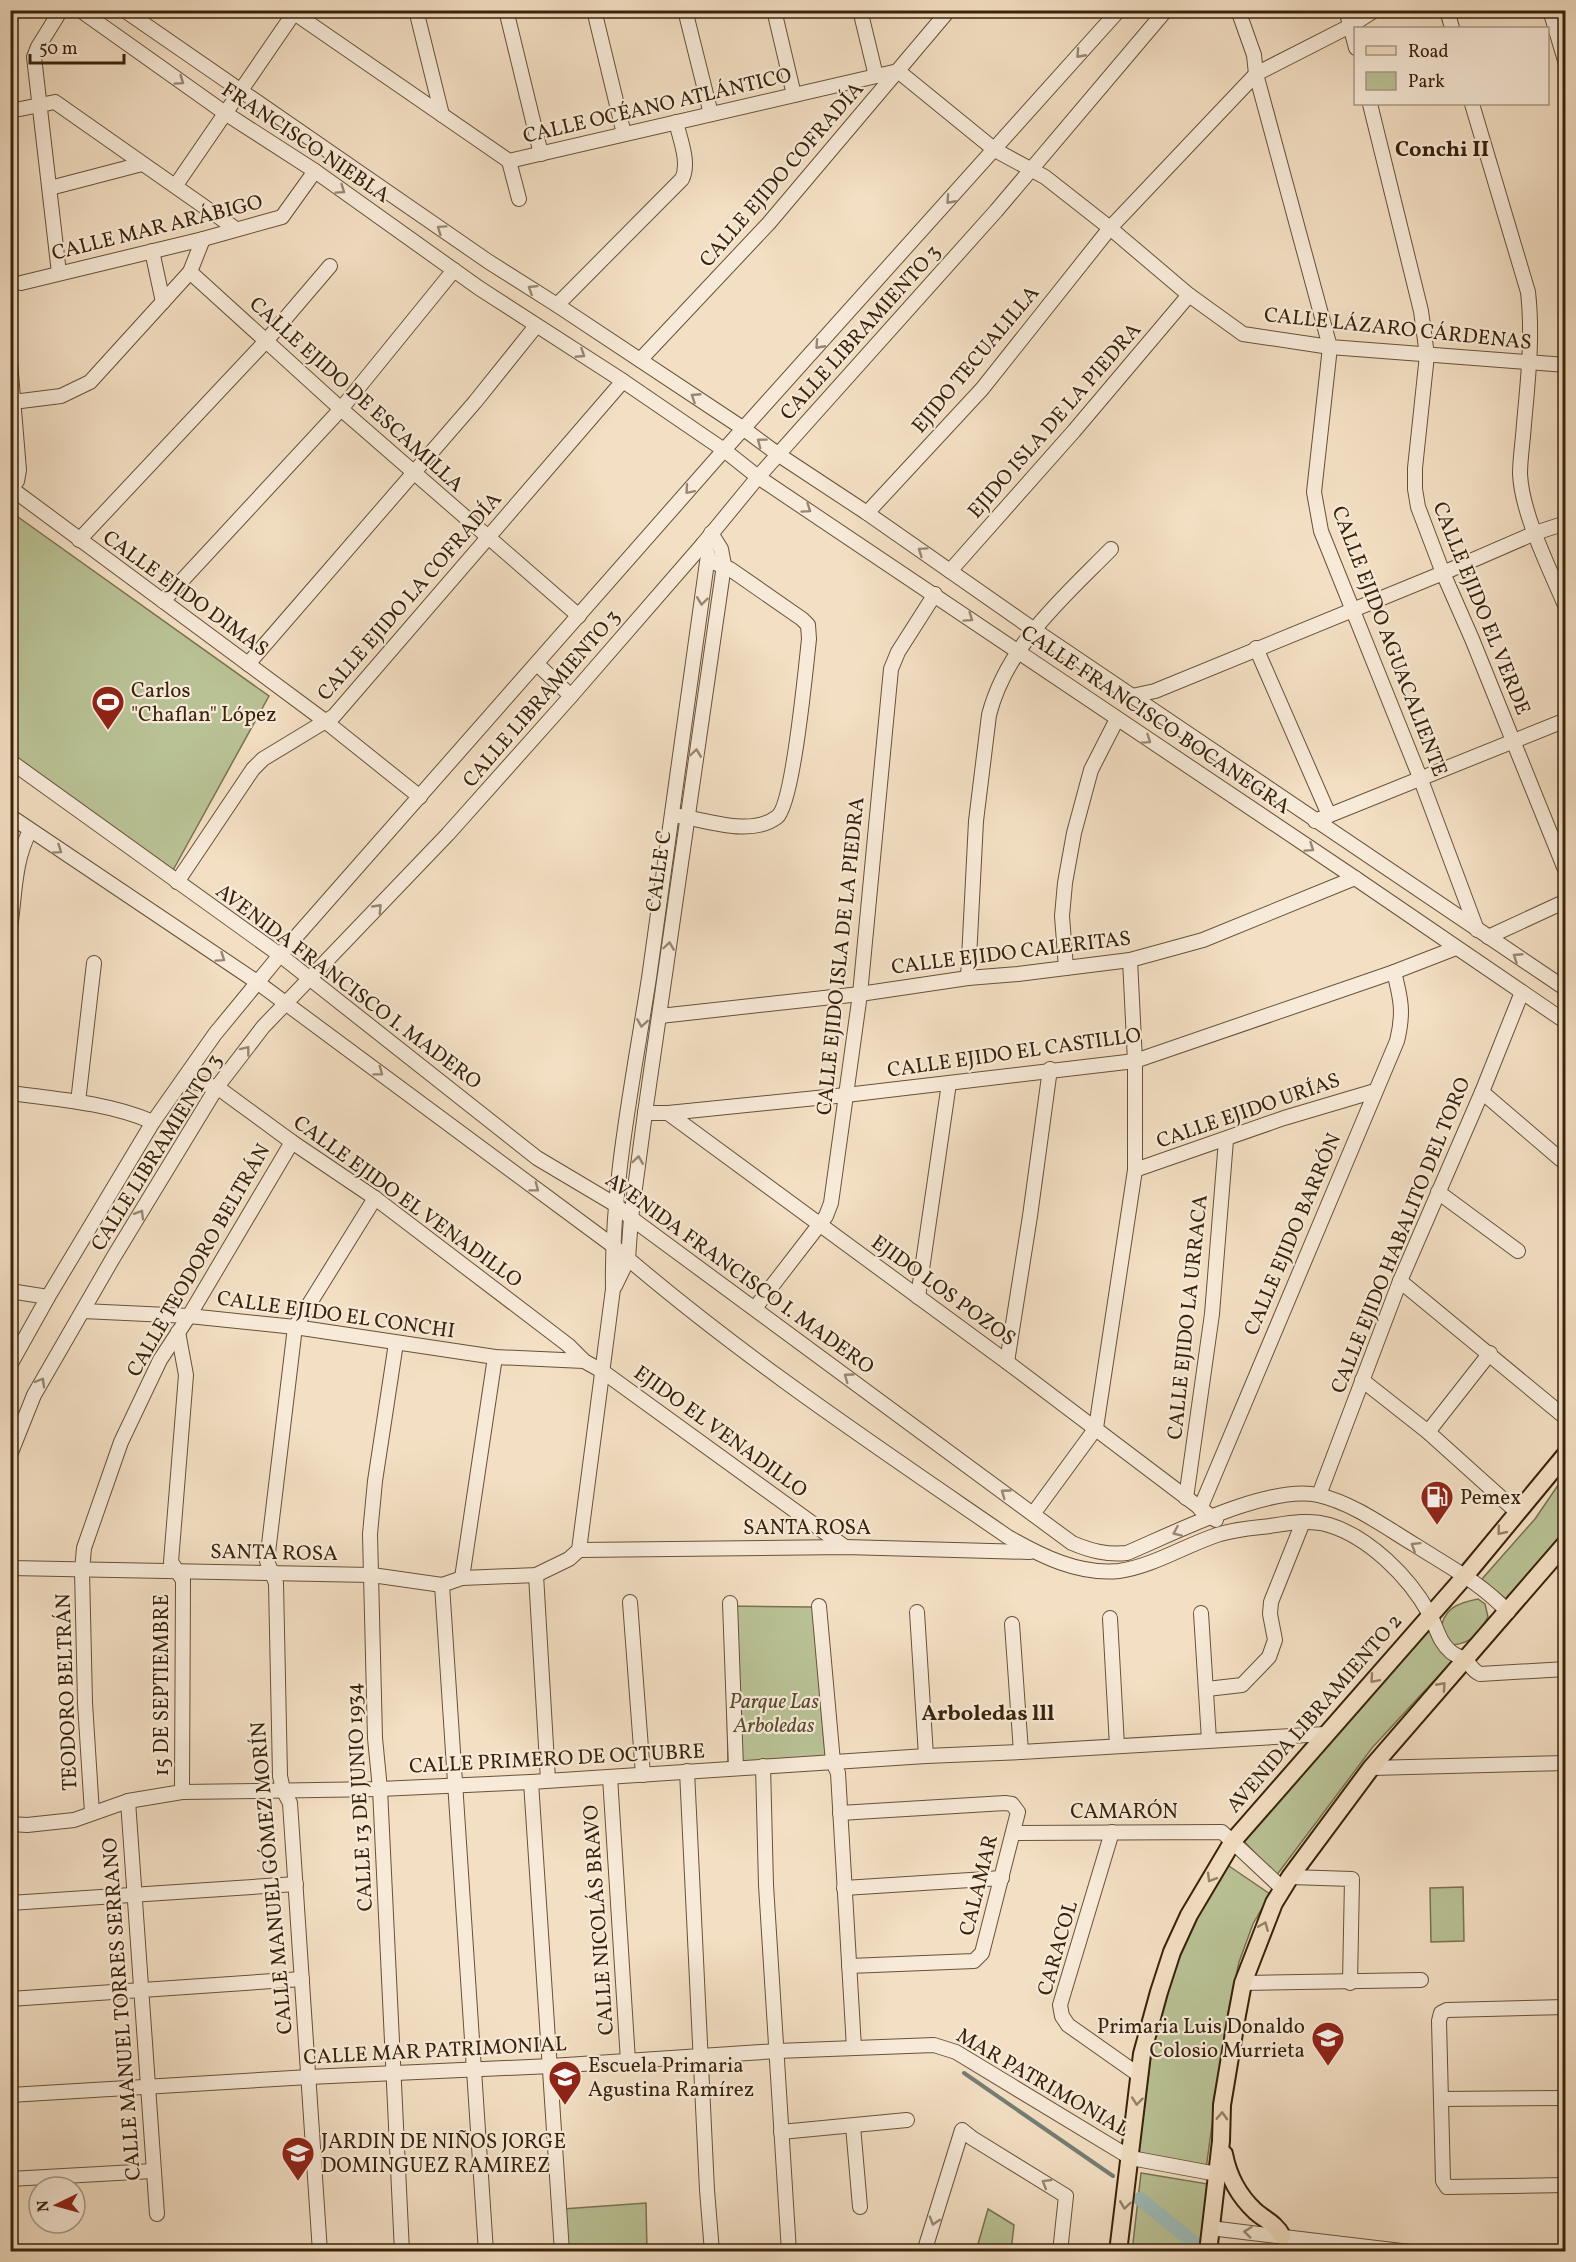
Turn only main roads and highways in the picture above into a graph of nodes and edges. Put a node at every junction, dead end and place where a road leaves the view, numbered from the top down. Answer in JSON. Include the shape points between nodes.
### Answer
{"nodes":[{"id":1,"x":1566,"y":1454,"type":"edge"},
{"id":2,"x":1563,"y":1551,"type":"edge"},
{"id":3,"x":1221,"y":2141,"type":"junction"},
{"id":4,"x":1281,"y":2236,"type":"road end"},
{"id":5,"x":1118,"y":2252,"type":"edge"},
{"id":6,"x":1208,"y":2252,"type":"edge"}],
"edges":[{"from":1,"to":5,"type":"main road","name":"AVENIDA LIBRAMIENTO 2","one_way":true,"via":[[1465,1576],[1233,1841],[1189,1916],[1172,1952],[1147,2032]]},
{"from":3,"to":2,"type":"main road","one_way":true,"via":[[1222,2105],[1243,1983],[1274,1903],[1410,1720]]},
{"from":3,"to":4,"type":"main road","via":[[1227,2172],[1241,2195],[1277,2226]]},
{"from":3,"to":6,"type":"main road"}]}
